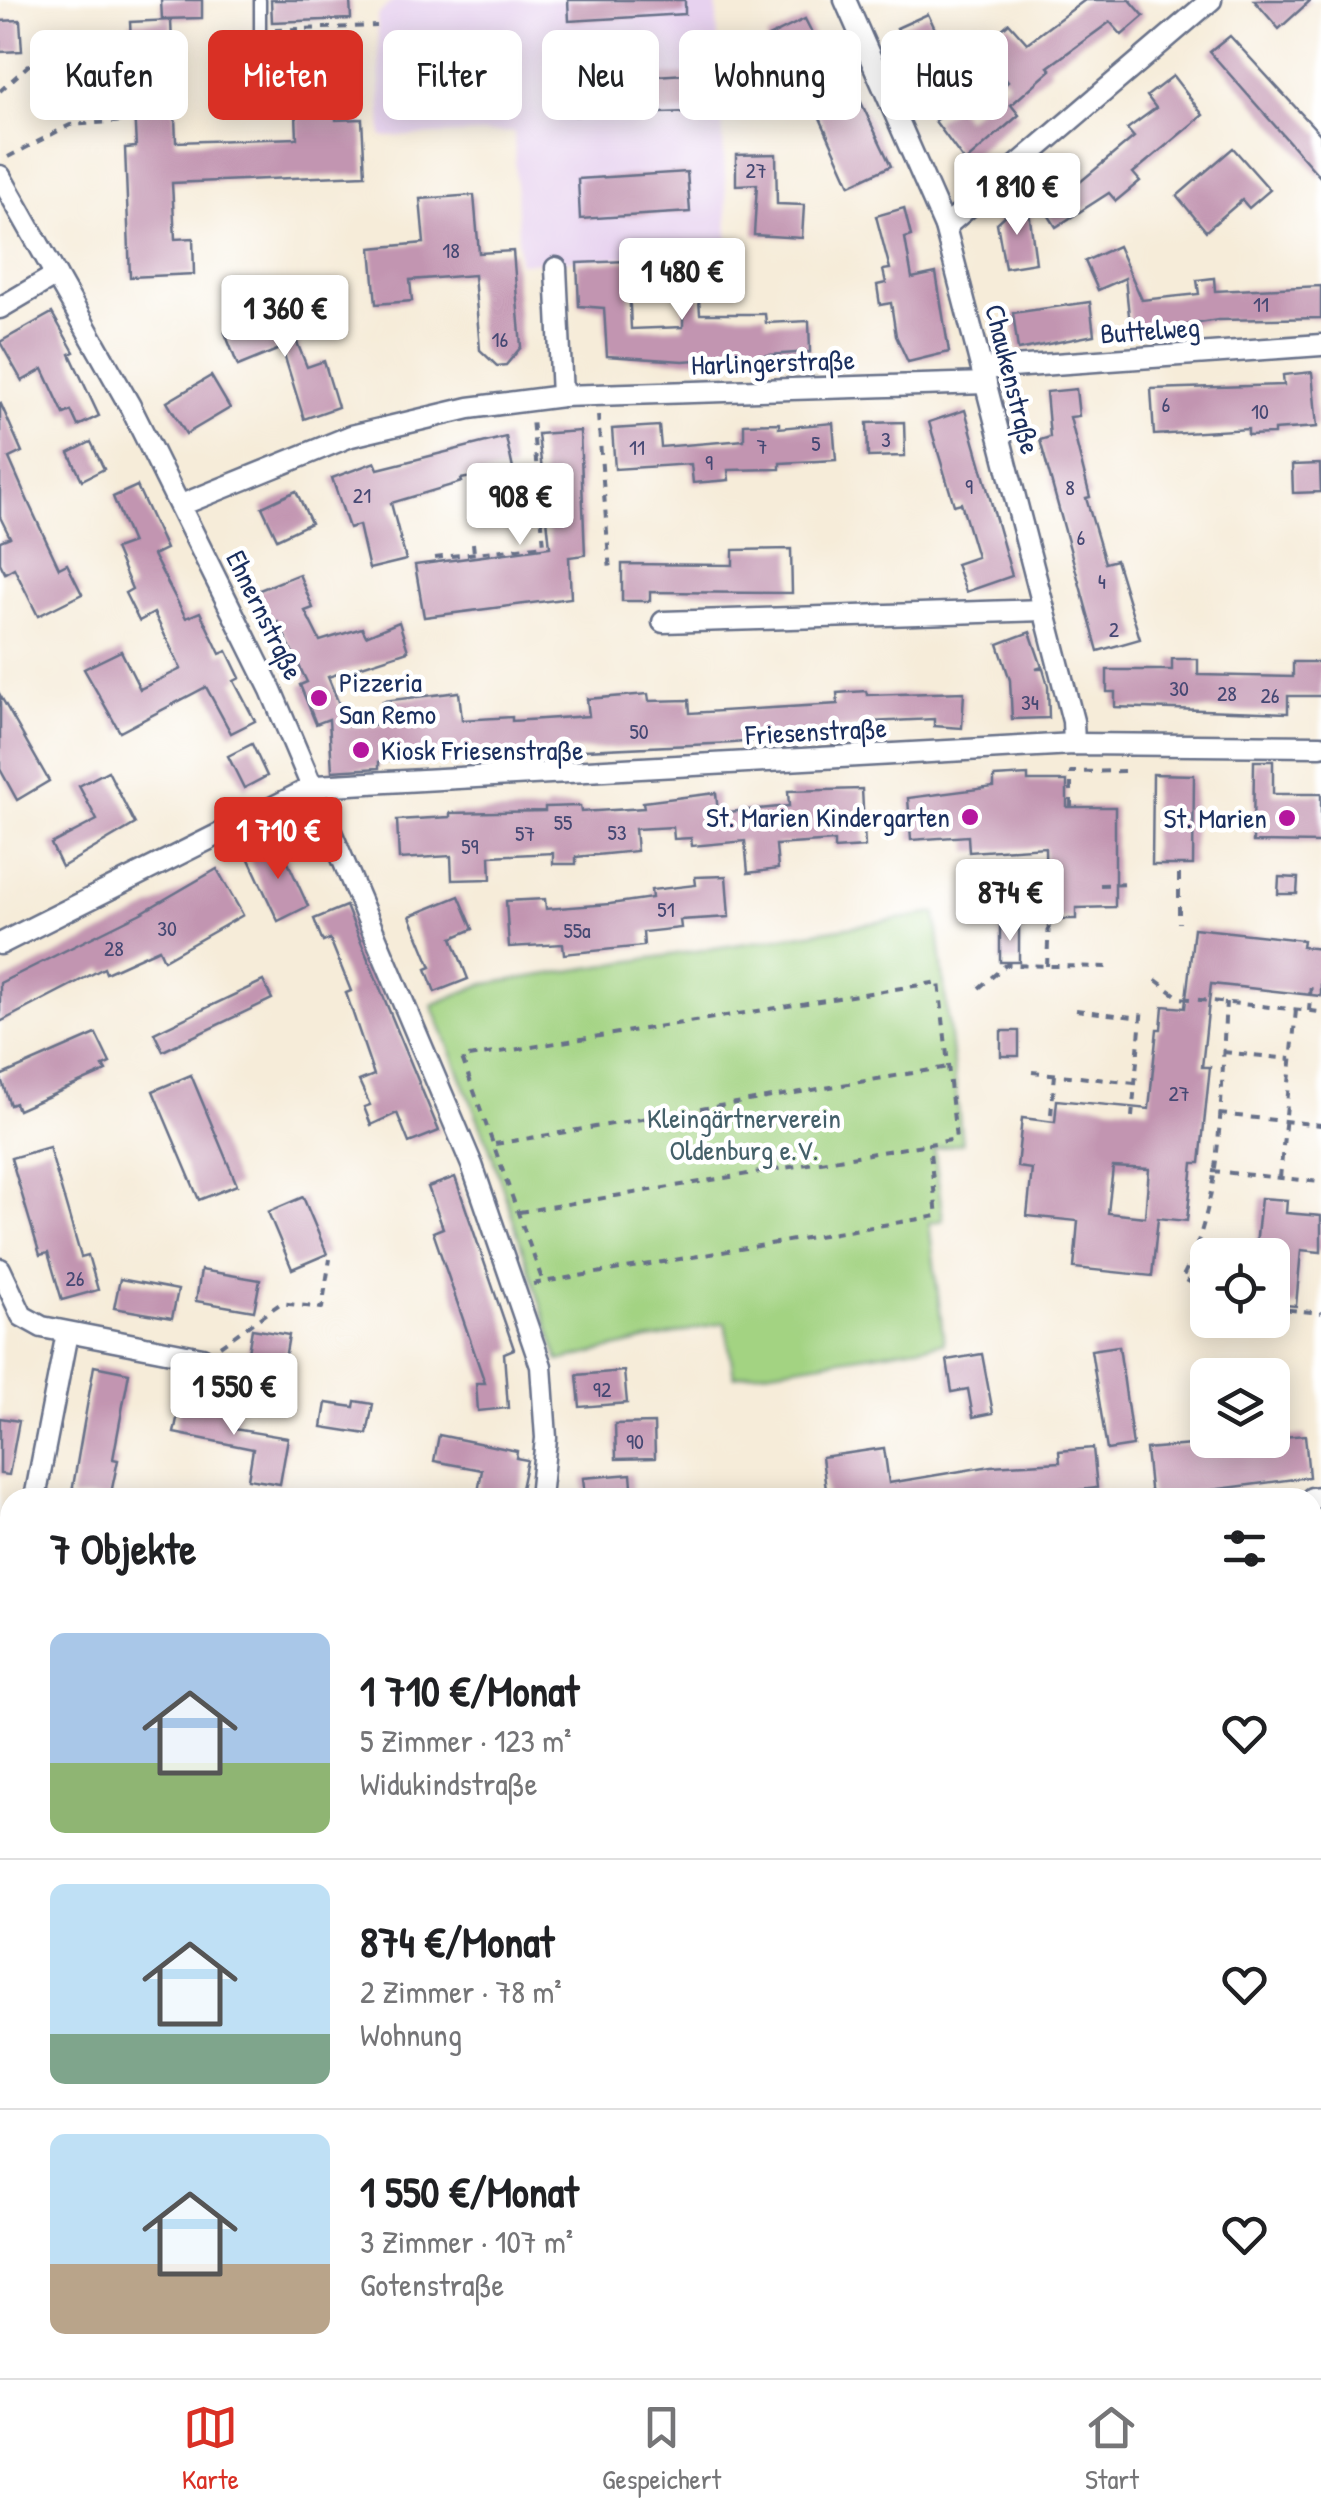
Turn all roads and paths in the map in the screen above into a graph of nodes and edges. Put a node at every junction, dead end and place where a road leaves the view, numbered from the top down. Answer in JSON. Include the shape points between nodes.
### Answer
{"nodes":[{"id":1,"x":260,"y":0,"type":"edge"},
{"id":2,"x":845,"y":0,"type":"edge"},
{"id":3,"x":1211,"y":0,"type":"edge"},
{"id":4,"x":377,"y":26,"type":"dead end"},
{"id":5,"x":260,"y":30,"type":"joint"},
{"id":6,"x":30,"y":64,"type":"edge"},
{"id":7,"x":0,"y":90,"type":"edge"},
{"id":8,"x":125,"y":121,"type":"dead end"},
{"id":9,"x":3,"y":167,"type":"edge"},
{"id":10,"x":945,"y":226,"type":"junction"},
{"id":11,"x":556,"y":268,"type":"dead end"},
{"id":12,"x":56,"y":275,"type":"junction"},
{"id":13,"x":0,"y":308,"type":"edge"},
{"id":14,"x":1321,"y":345,"type":"edge"},
{"id":15,"x":985,"y":376,"type":"junction"},
{"id":16,"x":596,"y":395,"type":"junction"},
{"id":17,"x":562,"y":396,"type":"junction"},
{"id":18,"x":530,"y":400,"type":"junction"},
{"id":19,"x":181,"y":505,"type":"junction"},
{"id":20,"x":473,"y":542,"type":"dead end"},
{"id":21,"x":474,"y":554,"type":"junction"},
{"id":22,"x":435,"y":558,"type":"dead end"},
{"id":23,"x":610,"y":572,"type":"dead end"},
{"id":24,"x":1044,"y":610,"type":"junction"},
{"id":25,"x":662,"y":622,"type":"dead end"},
{"id":26,"x":1074,"y":744,"type":"junction"},
{"id":27,"x":1321,"y":746,"type":"edge"},
{"id":28,"x":1130,"y":771,"type":"dead end"},
{"id":29,"x":315,"y":786,"type":"junction"},
{"id":30,"x":1070,"y":807,"type":"dead end"},
{"id":31,"x":1179,"y":874,"type":"dead end"},
{"id":32,"x":1129,"y":884,"type":"dead end"},
{"id":33,"x":1100,"y":885,"type":"dead end"},
{"id":34,"x":1049,"y":920,"type":"dead end"},
{"id":35,"x":1179,"y":923,"type":"dead end"},
{"id":36,"x":0,"y":944,"type":"edge"},
{"id":37,"x":1047,"y":966,"type":"junction"},
{"id":38,"x":1107,"y":966,"type":"dead end"},
{"id":39,"x":1156,"y":980,"type":"dead end"},
{"id":40,"x":1312,"y":983,"type":"dead end"},
{"id":41,"x":979,"y":988,"type":"dead end"},
{"id":42,"x":1226,"y":1002,"type":"junction"},
{"id":43,"x":1142,"y":1006,"type":"dead end"},
{"id":44,"x":1076,"y":1010,"type":"dead end"},
{"id":45,"x":1296,"y":1010,"type":"junction"},
{"id":46,"x":1309,"y":1011,"type":"junction"},
{"id":47,"x":1321,"y":1012,"type":"edge"},
{"id":48,"x":1141,"y":1018,"type":"junction"},
{"id":49,"x":1223,"y":1052,"type":"junction"},
{"id":50,"x":1291,"y":1059,"type":"junction"},
{"id":51,"x":948,"y":1067,"type":"junction"},
{"id":52,"x":1032,"y":1072,"type":"dead end"},
{"id":53,"x":1055,"y":1075,"type":"junction"},
{"id":54,"x":1135,"y":1083,"type":"junction"},
{"id":55,"x":1051,"y":1114,"type":"dead end"},
{"id":56,"x":1219,"y":1114,"type":"junction"},
{"id":57,"x":1132,"y":1117,"type":"dead end"},
{"id":58,"x":1285,"y":1122,"type":"junction"},
{"id":59,"x":1321,"y":1125,"type":"edge"},
{"id":60,"x":495,"y":1144,"type":"junction"},
{"id":61,"x":928,"y":1144,"type":"junction"},
{"id":62,"x":1212,"y":1171,"type":"junction"},
{"id":63,"x":1280,"y":1178,"type":"junction"},
{"id":64,"x":1321,"y":1182,"type":"edge"},
{"id":65,"x":518,"y":1212,"type":"junction"},
{"id":66,"x":1203,"y":1238,"type":"edge"},
{"id":67,"x":330,"y":1259,"type":"dead end"},
{"id":68,"x":1190,"y":1263,"type":"edge"},
{"id":69,"x":0,"y":1269,"type":"edge"},
{"id":70,"x":542,"y":1282,"type":"junction"},
{"id":71,"x":1190,"y":1282,"type":"edge"},
{"id":72,"x":514,"y":1287,"type":"junction"},
{"id":73,"x":1290,"y":1309,"type":"edge"},
{"id":74,"x":1321,"y":1312,"type":"edge"},
{"id":75,"x":67,"y":1333,"type":"junction"},
{"id":76,"x":202,"y":1358,"type":"joint"},
{"id":77,"x":37,"y":1488,"type":"edge"},
{"id":78,"x":541,"y":1488,"type":"edge"}],
"edges":[{"from":1,"to":5,"type":"lane"},
{"from":2,"to":10,"type":"street","name":"Chaukenstraße"},
{"from":3,"to":10,"type":"street"},
{"from":4,"to":5,"type":"path"},
{"from":6,"to":7,"type":"path"},
{"from":8,"to":9,"type":"path","via":[[70,125]]},
{"from":9,"to":12,"type":"street","name":"Ehnernstraße"},
{"from":10,"to":15,"type":"street","name":"Chaukenstraße"},
{"from":11,"to":17,"type":"street"},
{"from":12,"to":13,"type":"street"},
{"from":12,"to":19,"type":"street","name":"Ehnernstraße"},
{"from":14,"to":15,"type":"street","name":"Buttelweg"},
{"from":15,"to":16,"type":"street","name":"Harlingerstraße"},
{"from":15,"to":24,"type":"street","name":"Chaukenstraße"},
{"from":16,"to":17,"type":"street","name":"Harlingerstraße"},
{"from":16,"to":23,"type":"path"},
{"from":17,"to":18,"type":"street","name":"Harlingerstraße"},
{"from":18,"to":19,"type":"street","name":"Harlingerstraße","via":[[351,436]]},
{"from":18,"to":21,"type":"path","via":[[544,545]]},
{"from":19,"to":29,"type":"street","name":"Ehnernstraße"},
{"from":20,"to":21,"type":"path"},
{"from":21,"to":22,"type":"path"},
{"from":24,"to":25,"type":"street"},
{"from":24,"to":26,"type":"street","name":"Chaukenstraße"},
{"from":26,"to":27,"type":"street","name":"Friesenstraße"},
{"from":26,"to":29,"type":"street","name":"Friesenstraße"},
{"from":28,"to":30,"type":"path","via":[[1071,772]]},
{"from":29,"to":36,"type":"street"},
{"from":29,"to":72,"type":"street","name":"Ehnernstraße","via":[[472,1165]]},
{"from":31,"to":35,"type":"path"},
{"from":32,"to":33,"type":"path"},
{"from":34,"to":37,"type":"path"},
{"from":37,"to":38,"type":"path"},
{"from":37,"to":41,"type":"path","via":[[1006,965]]},
{"from":39,"to":42,"type":"path","via":[[1180,998]]},
{"from":40,"to":46,"type":"path"},
{"from":42,"to":45,"type":"path"},
{"from":42,"to":49,"type":"path"},
{"from":43,"to":48,"type":"path"},
{"from":44,"to":48,"type":"path"},
{"from":45,"to":46,"type":"path"},
{"from":45,"to":50,"type":"path"},
{"from":46,"to":47,"type":"path"},
{"from":48,"to":54,"type":"path"},
{"from":49,"to":50,"type":"path"},
{"from":49,"to":56,"type":"path"},
{"from":50,"to":58,"type":"path"},
{"from":51,"to":60,"type":"path"},
{"from":51,"to":60,"type":"path","via":[[939,982],[462,1058]]},
{"from":51,"to":61,"type":"path","via":[[956,1140]]},
{"from":52,"to":53,"type":"path"},
{"from":53,"to":54,"type":"path"},
{"from":53,"to":55,"type":"path"},
{"from":54,"to":57,"type":"path"},
{"from":56,"to":58,"type":"path"},
{"from":56,"to":62,"type":"path"},
{"from":58,"to":59,"type":"path"},
{"from":58,"to":63,"type":"path"},
{"from":60,"to":65,"type":"path"},
{"from":61,"to":65,"type":"path"},
{"from":61,"to":70,"type":"path","via":[[938,1216]]},
{"from":62,"to":63,"type":"path"},
{"from":62,"to":66,"type":"path"},
{"from":63,"to":64,"type":"path"},
{"from":65,"to":70,"type":"path"},
{"from":67,"to":76,"type":"path","via":[[322,1308],[282,1303]]},
{"from":68,"to":71,"type":"path","via":[[1182,1278]]},
{"from":69,"to":75,"type":"street","via":[[22,1316]]},
{"from":70,"to":72,"type":"path"},
{"from":72,"to":78,"type":"street","name":"Ehnernstraße","via":[[541,1366]]},
{"from":73,"to":74,"type":"path"},
{"from":75,"to":76,"type":"street"},
{"from":75,"to":77,"type":"street"}]}
